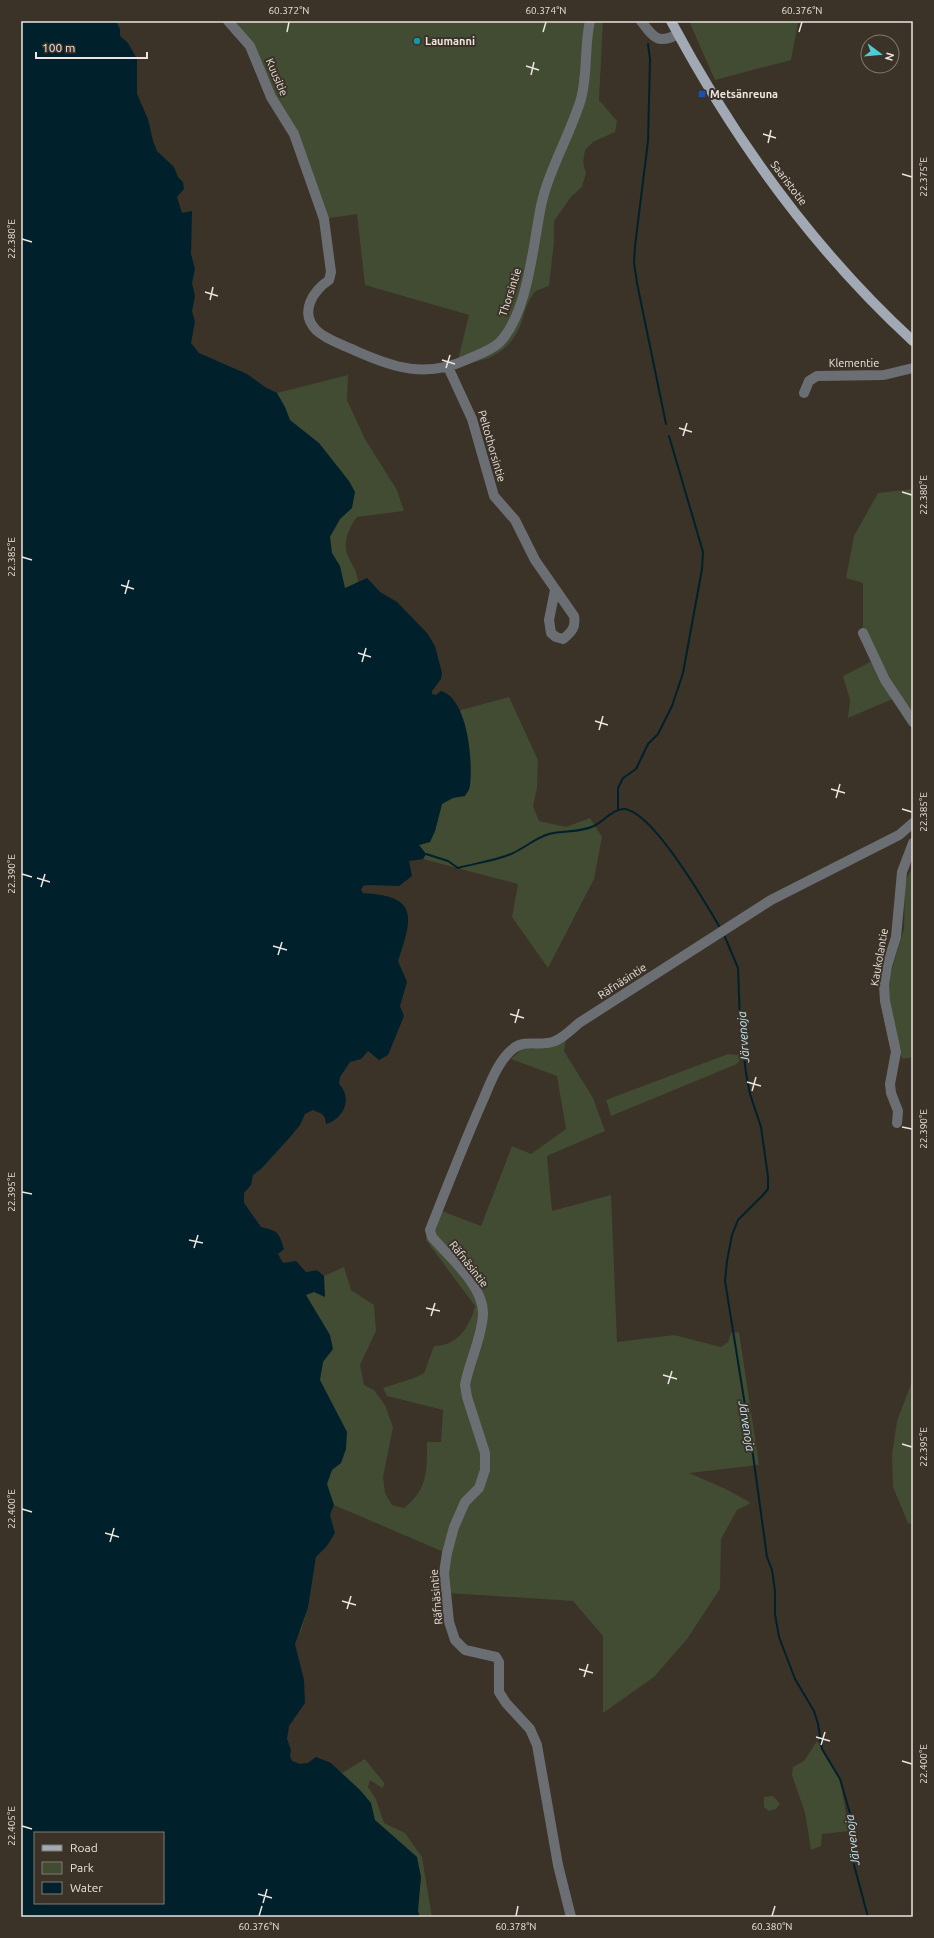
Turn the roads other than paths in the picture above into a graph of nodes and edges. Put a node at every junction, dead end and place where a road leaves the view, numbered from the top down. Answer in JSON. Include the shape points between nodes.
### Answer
{"nodes":[{"id":1,"x":228,"y":21,"type":"edge"},
{"id":2,"x":590,"y":21,"type":"edge"},
{"id":3,"x":641,"y":21,"type":"edge"},
{"id":4,"x":671,"y":21,"type":"edge"},
{"id":5,"x":678,"y":34,"type":"junction"},
{"id":6,"x":320,"y":210,"type":"joint"},
{"id":7,"x":913,"y":341,"type":"edge"},
{"id":8,"x":448,"y":367,"type":"junction"},
{"id":9,"x":913,"y":368,"type":"edge"},
{"id":10,"x":804,"y":393,"type":"dead end"},
{"id":11,"x":556,"y":590,"type":"dead end"},
{"id":12,"x":863,"y":633,"type":"dead end"},
{"id":13,"x":913,"y":722,"type":"edge"},
{"id":14,"x":913,"y":823,"type":"edge"},
{"id":15,"x":913,"y":843,"type":"edge"},
{"id":16,"x":897,"y":1123,"type":"dead end"},
{"id":17,"x":571,"y":1917,"type":"edge"}],
"edges":[{"from":1,"to":6,"type":"street","name":"Kuusitie","via":[[250,46],[271,97],[294,134]]},
{"from":2,"to":8,"type":"street","name":"Thorsintie","via":[[587,34],[586,81],[548,181],[529,276],[513,324],[491,349]]},
{"from":3,"to":5,"type":"street","via":[[649,32],[662,40]]},
{"from":4,"to":5,"type":"main road","name":"Saaristotie"},
{"from":5,"to":7,"type":"main road","name":"Saaristotie","via":[[707,87],[792,209],[857,284]]},
{"from":6,"to":8,"type":"street","name":"Thorsintie","via":[[324,219],[331,272],[329,280],[313,294],[310,303],[309,313],[316,331],[399,367],[417,370]]},
{"from":8,"to":11,"type":"street","name":"Peltothorsintie","via":[[472,419],[494,496],[515,520],[535,560]]},
{"from":9,"to":10,"type":"street","name":"Klementie","via":[[884,374],[817,376],[809,381]]},
{"from":12,"to":13,"type":"street","via":[[886,680]]},
{"from":14,"to":17,"type":"street","name":"Räfnäsintie","via":[[899,835],[771,900],[555,1041],[543,1044],[525,1043],[514,1048],[488,1088],[430,1230],[432,1237],[475,1288],[482,1300],[483,1314],[465,1385],[485,1453],[485,1470],[479,1488],[465,1502],[454,1527],[447,1553],[444,1573],[449,1622],[454,1640],[465,1650],[496,1657],[499,1662],[499,1692],[530,1729],[535,1740],[558,1865]]},
{"from":15,"to":16,"type":"street","name":"Kaukolantie","via":[[902,872],[896,937],[884,985],[896,1052],[890,1084],[898,1112]]}]}
